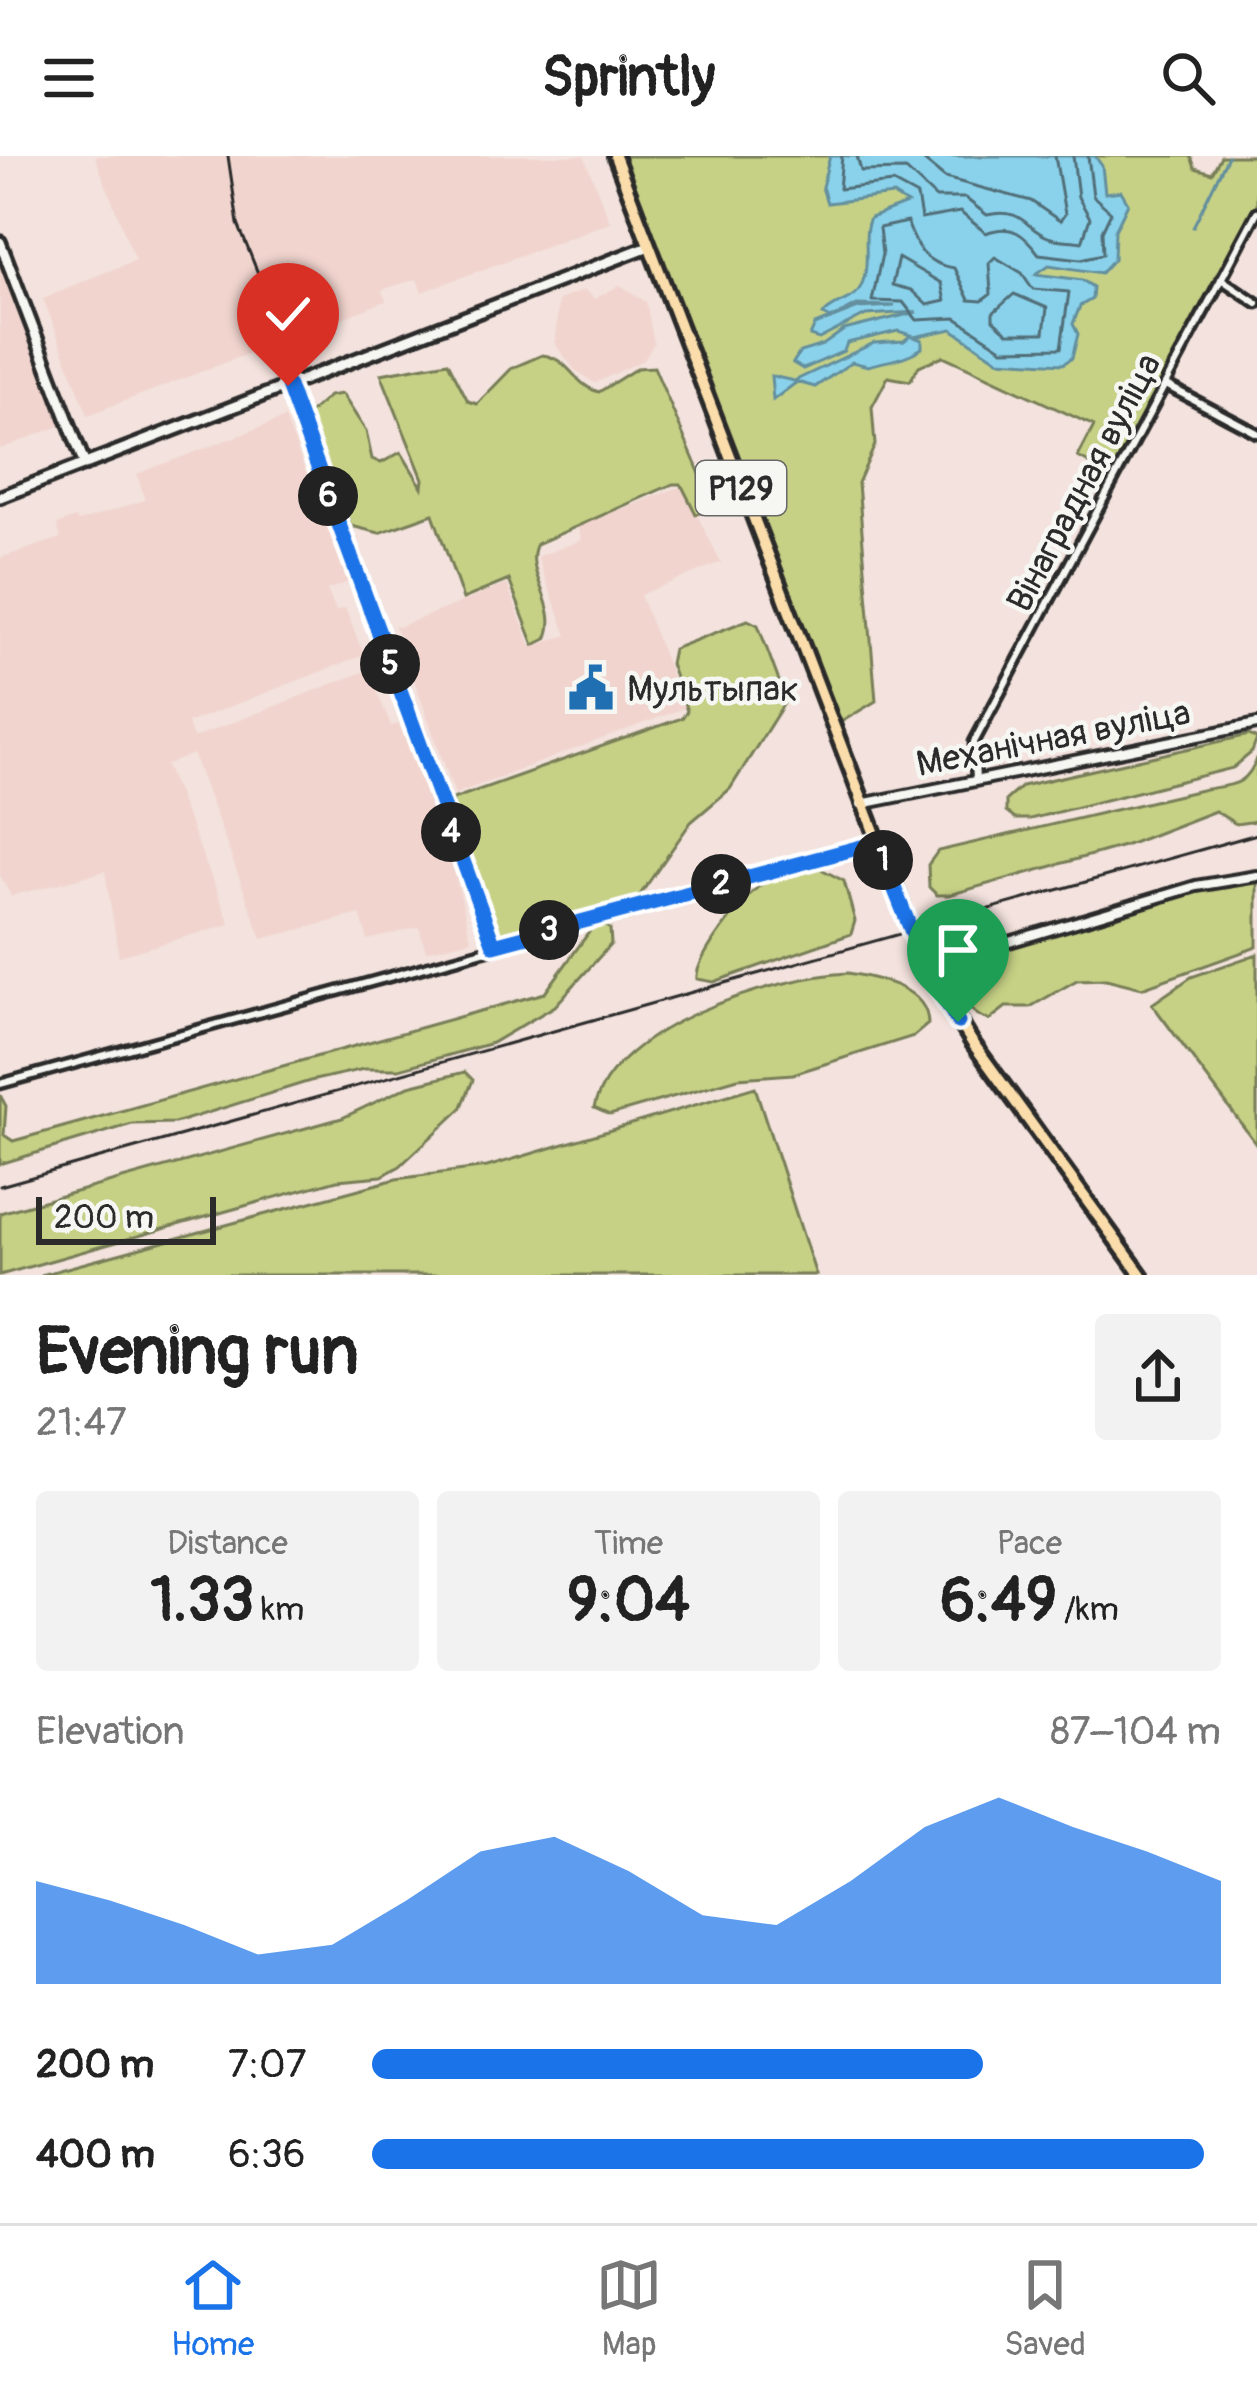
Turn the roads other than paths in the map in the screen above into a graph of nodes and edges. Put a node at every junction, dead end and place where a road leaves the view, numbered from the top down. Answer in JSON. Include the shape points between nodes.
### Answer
{"nodes":[{"id":1,"x":615,"y":156,"type":"edge"},
{"id":2,"x":1257,"y":212,"type":"edge"},
{"id":3,"x":0,"y":242,"type":"edge"},
{"id":4,"x":650,"y":246,"type":"junction"},
{"id":5,"x":1221,"y":279,"type":"junction"},
{"id":6,"x":1257,"y":303,"type":"edge"},
{"id":7,"x":1166,"y":385,"type":"junction"},
{"id":8,"x":288,"y":386,"type":"junction"},
{"id":9,"x":1257,"y":433,"type":"edge"},
{"id":10,"x":85,"y":465,"type":"junction"},
{"id":11,"x":0,"y":497,"type":"edge"},
{"id":12,"x":1257,"y":724,"type":"edge"},
{"id":13,"x":976,"y":780,"type":"junction"},
{"id":14,"x":861,"y":804,"type":"junction"},
{"id":15,"x":876,"y":843,"type":"junction"},
{"id":16,"x":1257,"y":876,"type":"edge"},
{"id":17,"x":494,"y":945,"type":"junction"},
{"id":18,"x":926,"y":967,"type":"junction"},
{"id":19,"x":0,"y":1084,"type":"edge"},
{"id":20,"x":1141,"y":1275,"type":"edge"}],
"edges":[{"from":1,"to":4,"type":"main road","number":"Р129"},
{"from":2,"to":5,"type":"street","name":"Вінаградная вуліца"},
{"from":3,"to":10,"type":"main road"},
{"from":4,"to":8,"type":"main road"},
{"from":4,"to":14,"type":"main road","number":"Р129"},
{"from":5,"to":6,"type":"street"},
{"from":5,"to":7,"type":"street","name":"Вінаградная вуліца"},
{"from":7,"to":9,"type":"street"},
{"from":7,"to":13,"type":"street","name":"Вінаградная вуліца","via":[[974,742]]},
{"from":8,"to":10,"type":"main road"},
{"from":8,"to":17,"type":"street"},
{"from":10,"to":11,"type":"main road"},
{"from":12,"to":13,"type":"street","name":"Механічная вуліца"},
{"from":13,"to":14,"type":"street","name":"Механічная вуліца"},
{"from":14,"to":15,"type":"main road","number":"Р129"},
{"from":15,"to":17,"type":"street"},
{"from":15,"to":18,"type":"main road","number":"Р129"},
{"from":16,"to":18,"type":"street","via":[[1196,886]]},
{"from":17,"to":19,"type":"street"},
{"from":18,"to":20,"type":"main road","number":"Р129"}]}
